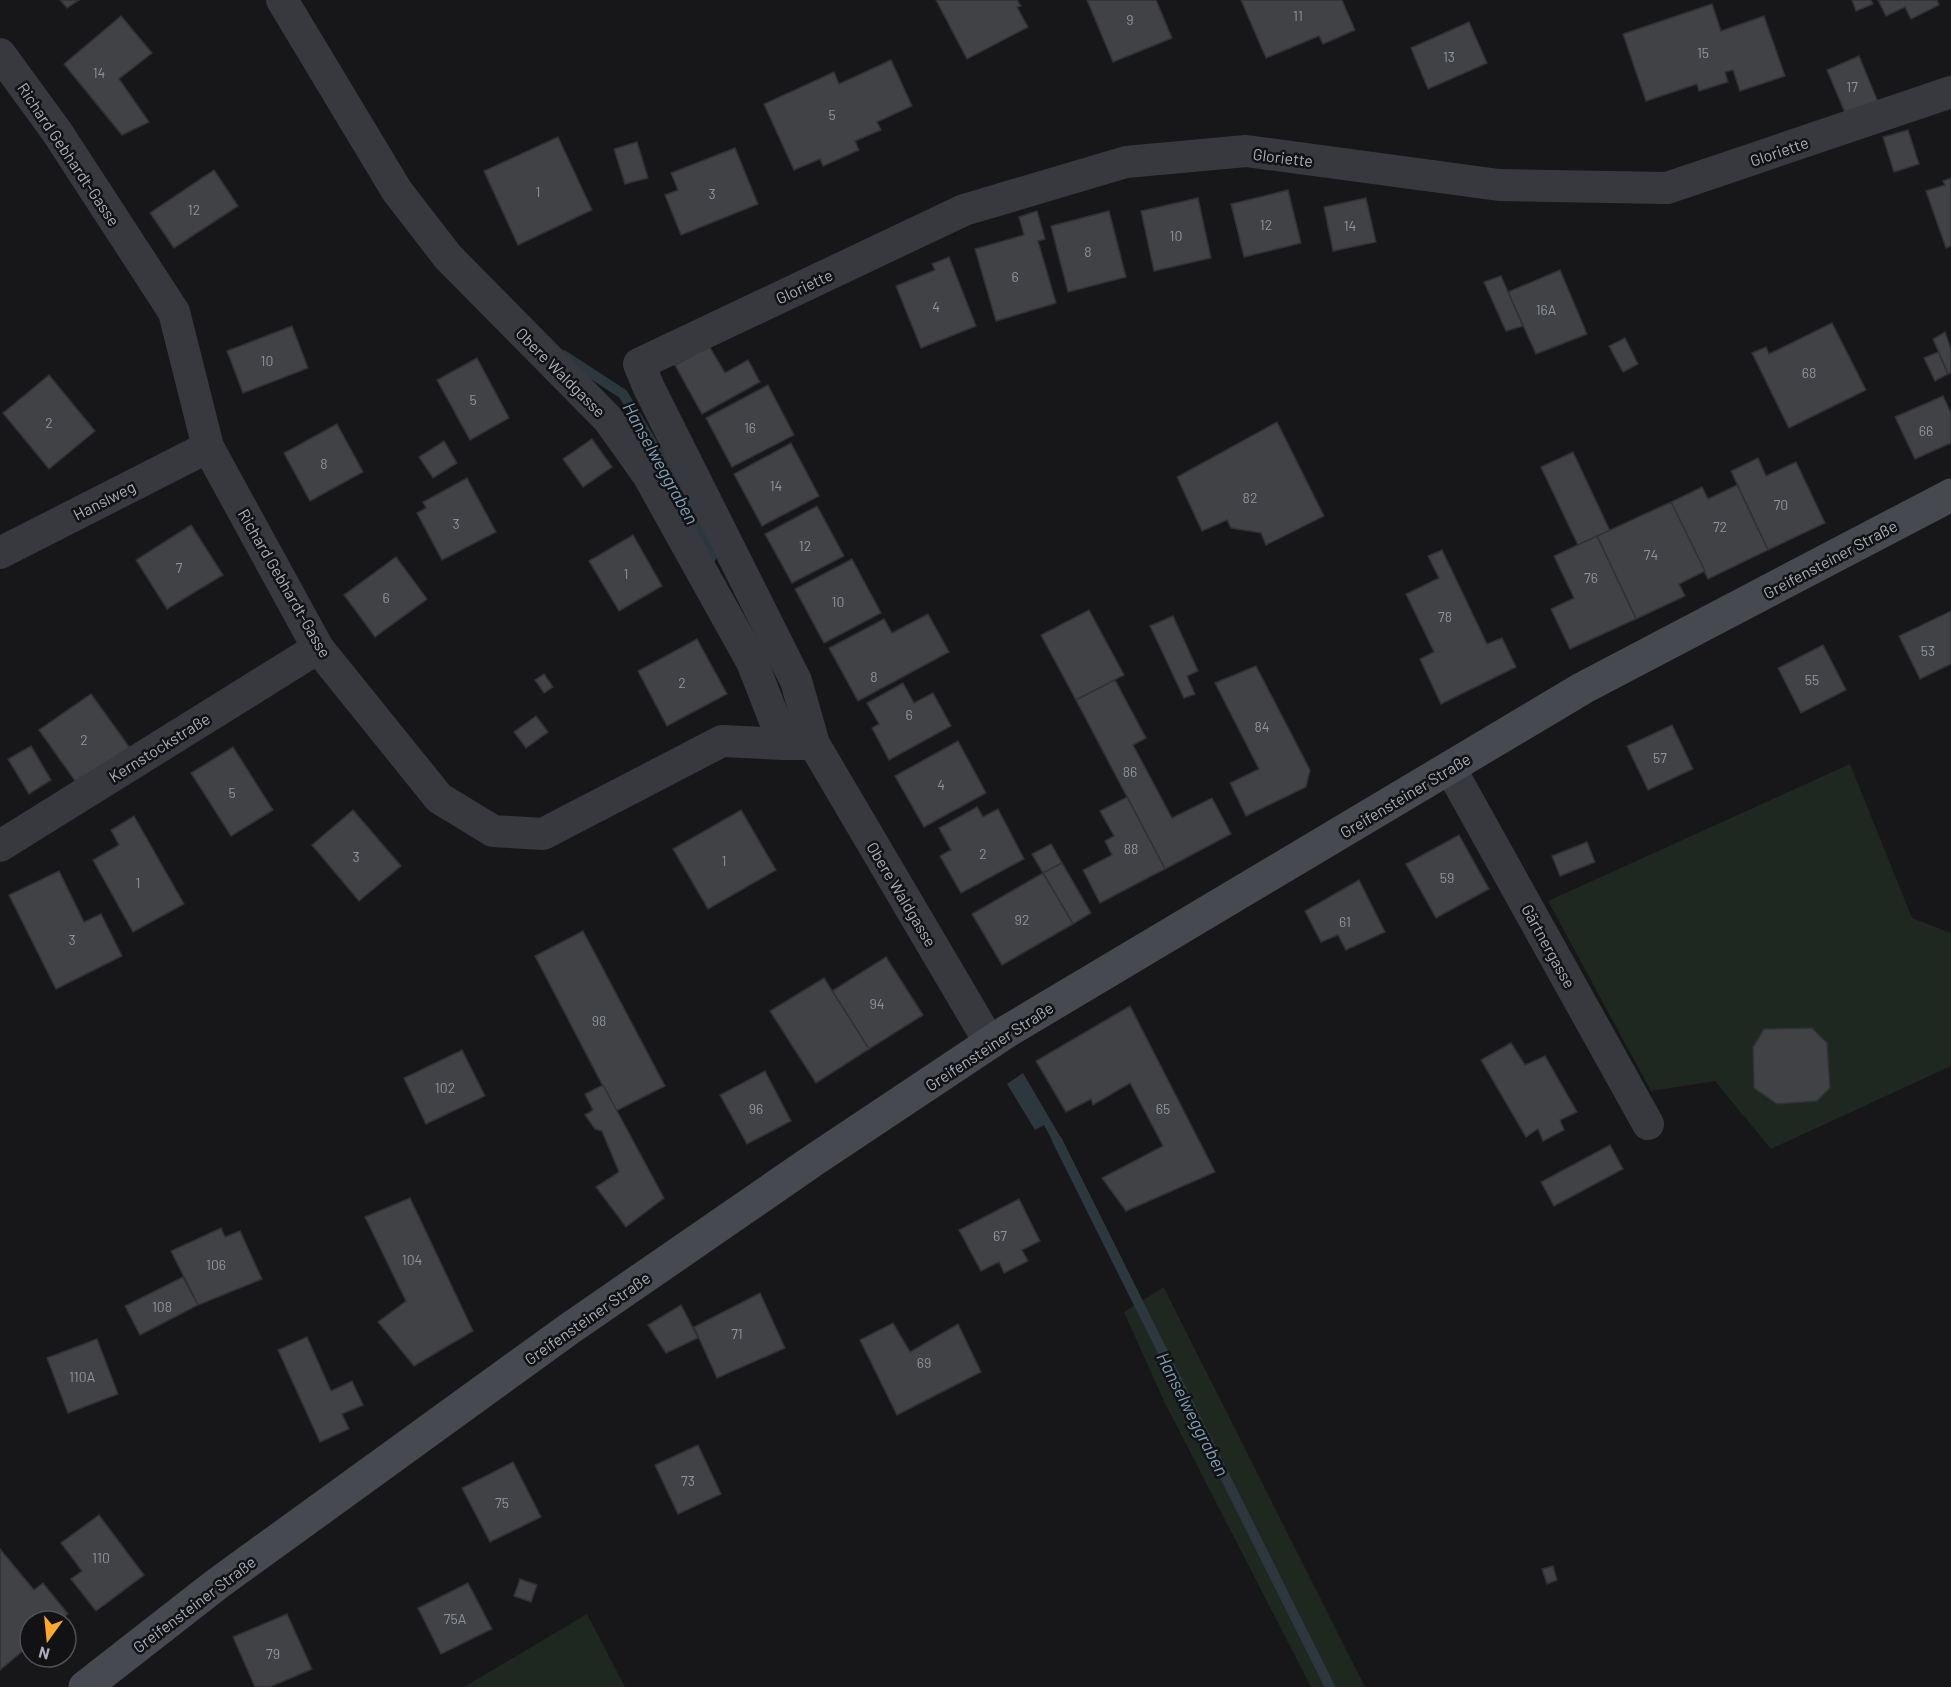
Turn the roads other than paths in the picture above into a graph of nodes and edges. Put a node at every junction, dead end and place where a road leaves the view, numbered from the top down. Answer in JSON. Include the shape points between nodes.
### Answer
{"nodes":[{"id":1,"x":282,"y":0,"type":"edge"},
{"id":2,"x":0,"y":54,"type":"edge"},
{"id":3,"x":1951,"y":92,"type":"edge"},
{"id":4,"x":639,"y":364,"type":"joint"},
{"id":5,"x":208,"y":447,"type":"junction"},
{"id":6,"x":1951,"y":495,"type":"edge"},
{"id":7,"x":0,"y":553,"type":"edge"},
{"id":8,"x":318,"y":648,"type":"junction"},
{"id":9,"x":799,"y":744,"type":"junction"},
{"id":10,"x":1450,"y":768,"type":"junction"},
{"id":11,"x":0,"y":846,"type":"edge"},
{"id":12,"x":990,"y":1043,"type":"junction"},
{"id":13,"x":1648,"y":1124,"type":"dead end"},
{"id":14,"x":85,"y":1687,"type":"edge"}],
"edges":[{"from":1,"to":9,"type":"street","name":"Obere Waldgasse","via":[[397,191],[448,257],[608,419],[648,475]]},
{"from":2,"to":5,"type":"street","name":"Richard Gebhardt-Gasse","via":[[57,132],[174,312]]},
{"from":3,"to":4,"type":"street","name":"Gloriette","via":[[1667,188],[1499,185],[1246,152],[1126,162],[964,210]]},
{"from":4,"to":9,"type":"street","name":"Obere Waldgasse","via":[[796,681]]},
{"from":5,"to":7,"type":"street","name":"Hanslweg"},
{"from":5,"to":8,"type":"street","name":"Richard Gebhardt-Gasse"},
{"from":6,"to":10,"type":"main road","name":"Greifensteiner Straße","via":[[1583,688]]},
{"from":8,"to":9,"type":"street","name":"Richard Gebhardt-Gasse","via":[[439,798],[494,831],[543,834],[722,741]]},
{"from":8,"to":11,"type":"street","name":"Kernstockstraße"},
{"from":9,"to":12,"type":"street","name":"Obere Waldgasse"},
{"from":10,"to":12,"type":"main road","name":"Greifensteiner Straße"},
{"from":10,"to":13,"type":"street","name":"Gärtnergasse"},
{"from":12,"to":14,"type":"main road","name":"Greifensteiner Straße","via":[[569,1329],[217,1584]]}]}
